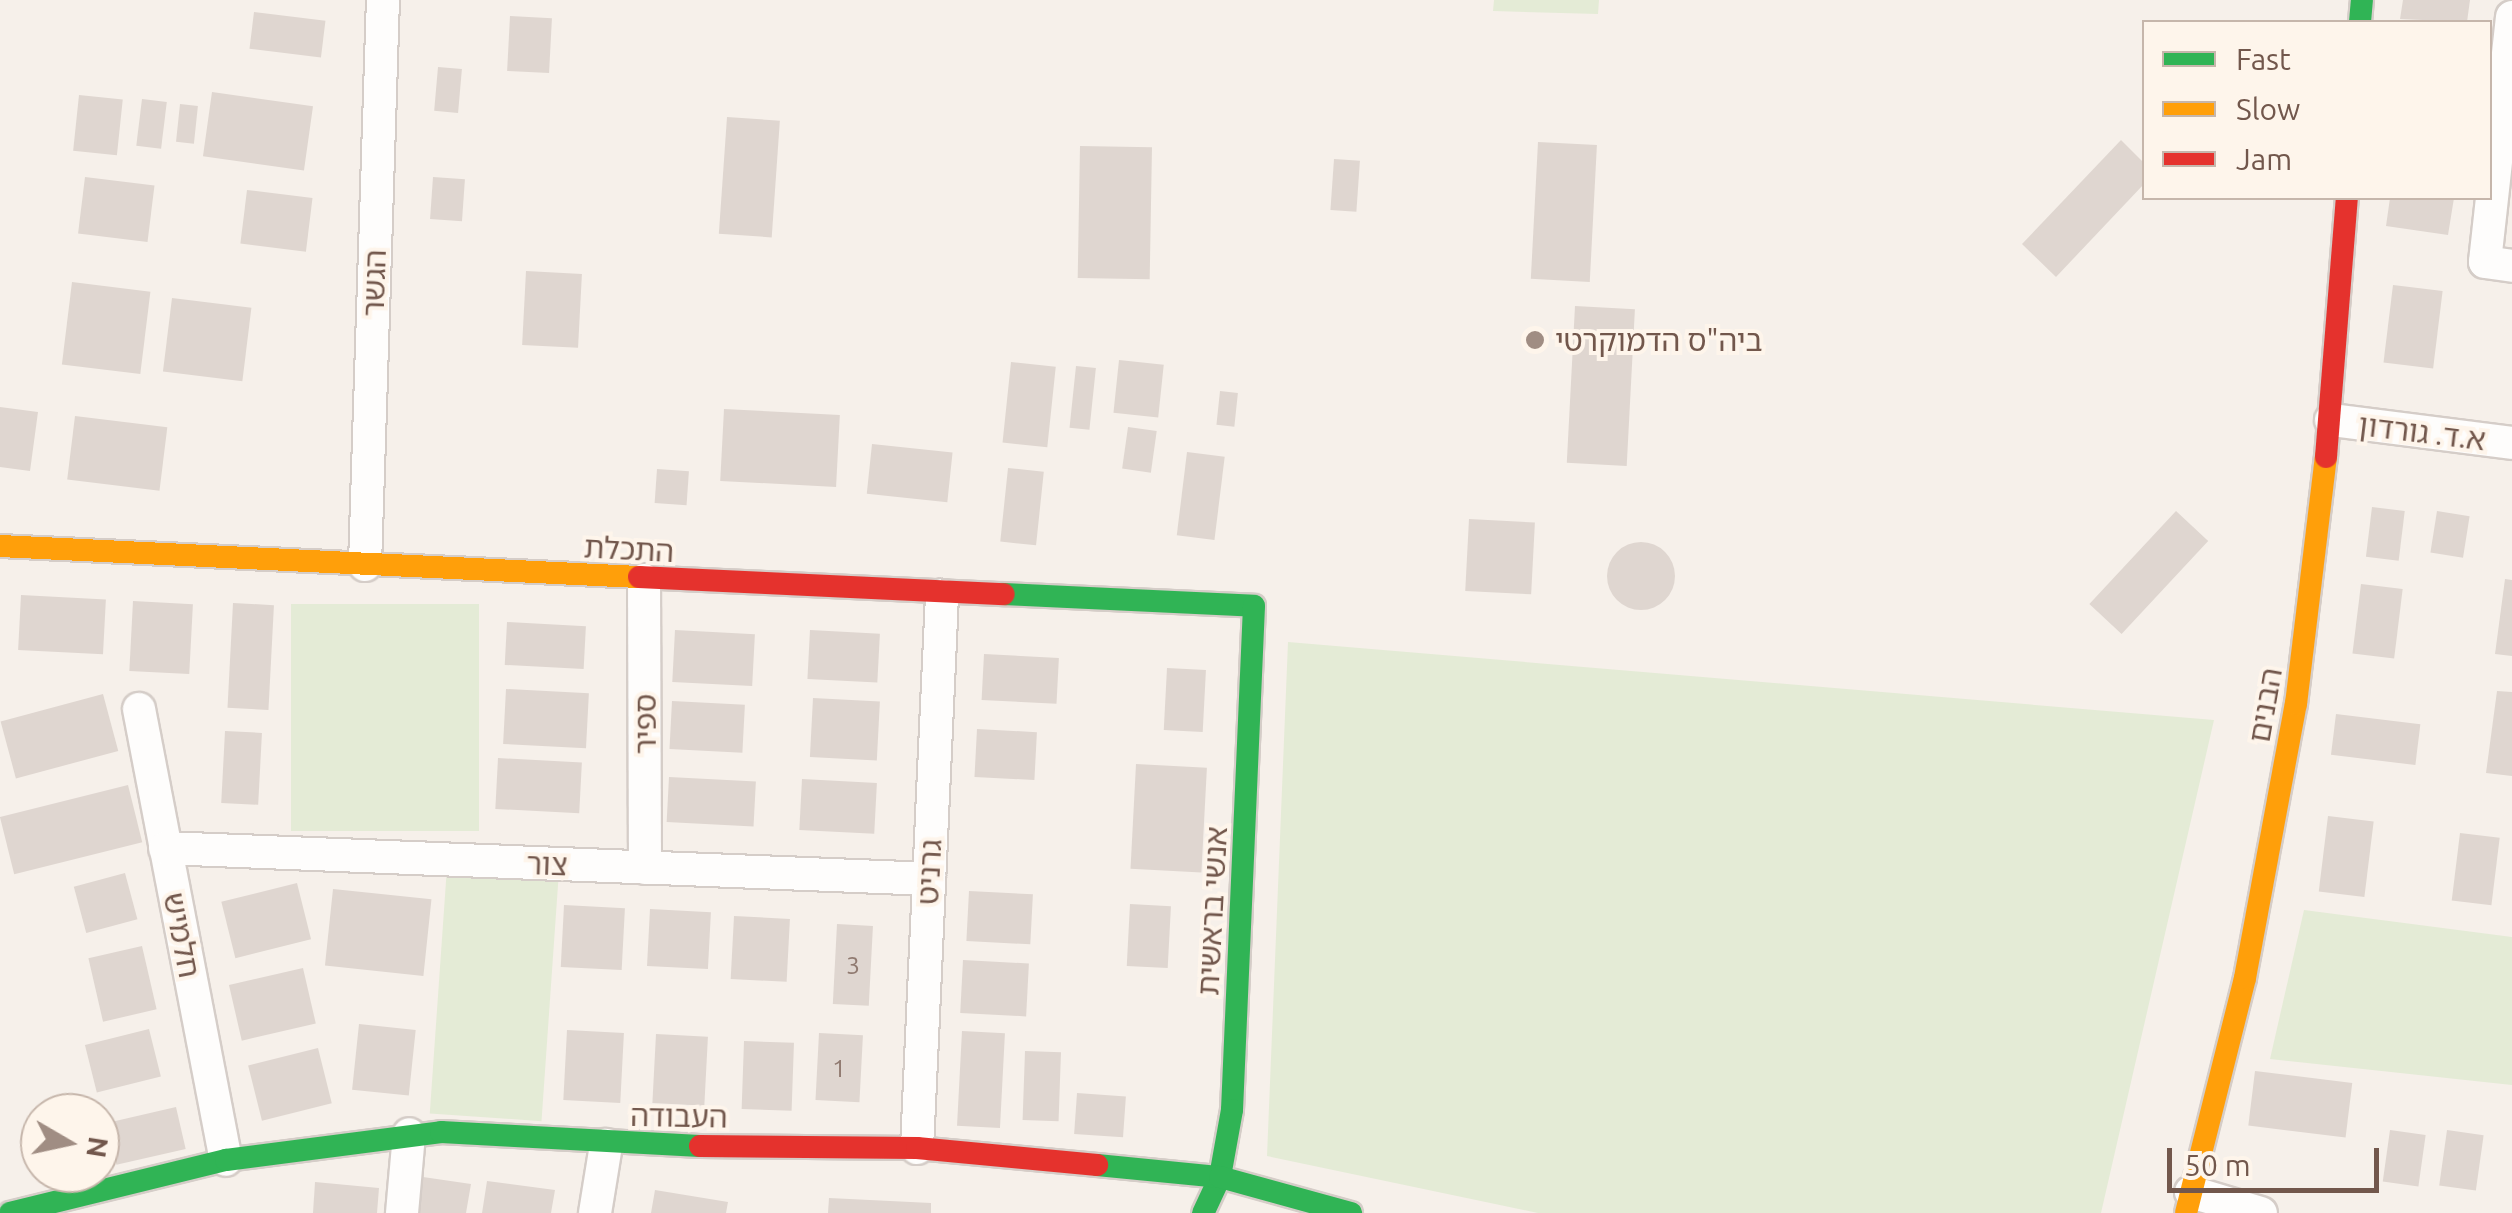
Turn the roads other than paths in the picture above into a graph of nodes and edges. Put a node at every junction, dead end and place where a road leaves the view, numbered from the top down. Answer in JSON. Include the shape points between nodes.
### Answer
{"nodes":[{"id":1,"x":383,"y":0,"type":"edge"},
{"id":2,"x":2512,"y":17,"type":"edge"},
{"id":3,"x":2347,"y":200,"type":"edge"},
{"id":4,"x":2512,"y":266,"type":"edge"},
{"id":5,"x":2331,"y":420,"type":"junction"},
{"id":6,"x":2512,"y":443,"type":"edge"},
{"id":7,"x":0,"y":546,"type":"edge"},
{"id":8,"x":364,"y":565,"type":"junction"},
{"id":9,"x":644,"y":580,"type":"junction"},
{"id":10,"x":942,"y":596,"type":"junction"},
{"id":11,"x":1254,"y":606,"type":"joint"},
{"id":12,"x":139,"y":708,"type":"dead end"},
{"id":13,"x":165,"y":848,"type":"junction"},
{"id":14,"x":645,"y":868,"type":"junction"},
{"id":15,"x":929,"y":879,"type":"junction"},
{"id":16,"x":409,"y":1134,"type":"junction"},
{"id":17,"x":606,"y":1145,"type":"junction"},
{"id":18,"x":917,"y":1148,"type":"junction"},
{"id":19,"x":226,"y":1160,"type":"junction"},
{"id":20,"x":1220,"y":1176,"type":"junction"},
{"id":21,"x":2188,"y":1202,"type":"edge"},
{"id":22,"x":10,"y":1213,"type":"edge"},
{"id":23,"x":402,"y":1213,"type":"edge"},
{"id":24,"x":595,"y":1213,"type":"edge"},
{"id":25,"x":1202,"y":1213,"type":"edge"},
{"id":26,"x":1351,"y":1213,"type":"edge"},
{"id":27,"x":2262,"y":1213,"type":"edge"}],
"edges":[{"from":1,"to":8,"type":"street","name":"הגשר"},
{"from":2,"to":4,"type":"street","via":[[2486,262]]},
{"from":3,"to":5,"type":"street","name":"הבנים"},
{"from":5,"to":6,"type":"street","name":"א.ד. גורדון"},
{"from":5,"to":21,"type":"street","name":"הבנים","via":[[2318,561],[2260,901]]},
{"from":7,"to":8,"type":"street","name":"התכלת"},
{"from":8,"to":9,"type":"street","name":"התכלת"},
{"from":9,"to":10,"type":"street","name":"התכלת"},
{"from":9,"to":14,"type":"street","name":"ספיר"},
{"from":10,"to":11,"type":"street","name":"התכלת"},
{"from":10,"to":15,"type":"street","name":"גרניט"},
{"from":11,"to":20,"type":"street","name":"אנשי בראשית","via":[[1232,1110]]},
{"from":12,"to":13,"type":"street","name":"חלמיש"},
{"from":13,"to":14,"type":"street","name":"צור"},
{"from":13,"to":19,"type":"street","name":"חלמיש"},
{"from":14,"to":15,"type":"street","name":"צור"},
{"from":15,"to":18,"type":"street","name":"גרניט"},
{"from":16,"to":17,"type":"street","name":"העבודה"},
{"from":16,"to":19,"type":"street","name":"העבודה"},
{"from":16,"to":23,"type":"street"},
{"from":17,"to":18,"type":"street","name":"העבודה"},
{"from":17,"to":24,"type":"street"},
{"from":18,"to":20,"type":"street","name":"העבודה"},
{"from":19,"to":22,"type":"street","name":"העבודה"},
{"from":20,"to":25,"type":"street","name":"אנשי בראשית"},
{"from":20,"to":26,"type":"street","name":"העבודה"},
{"from":21,"to":27,"type":"street"}]}
